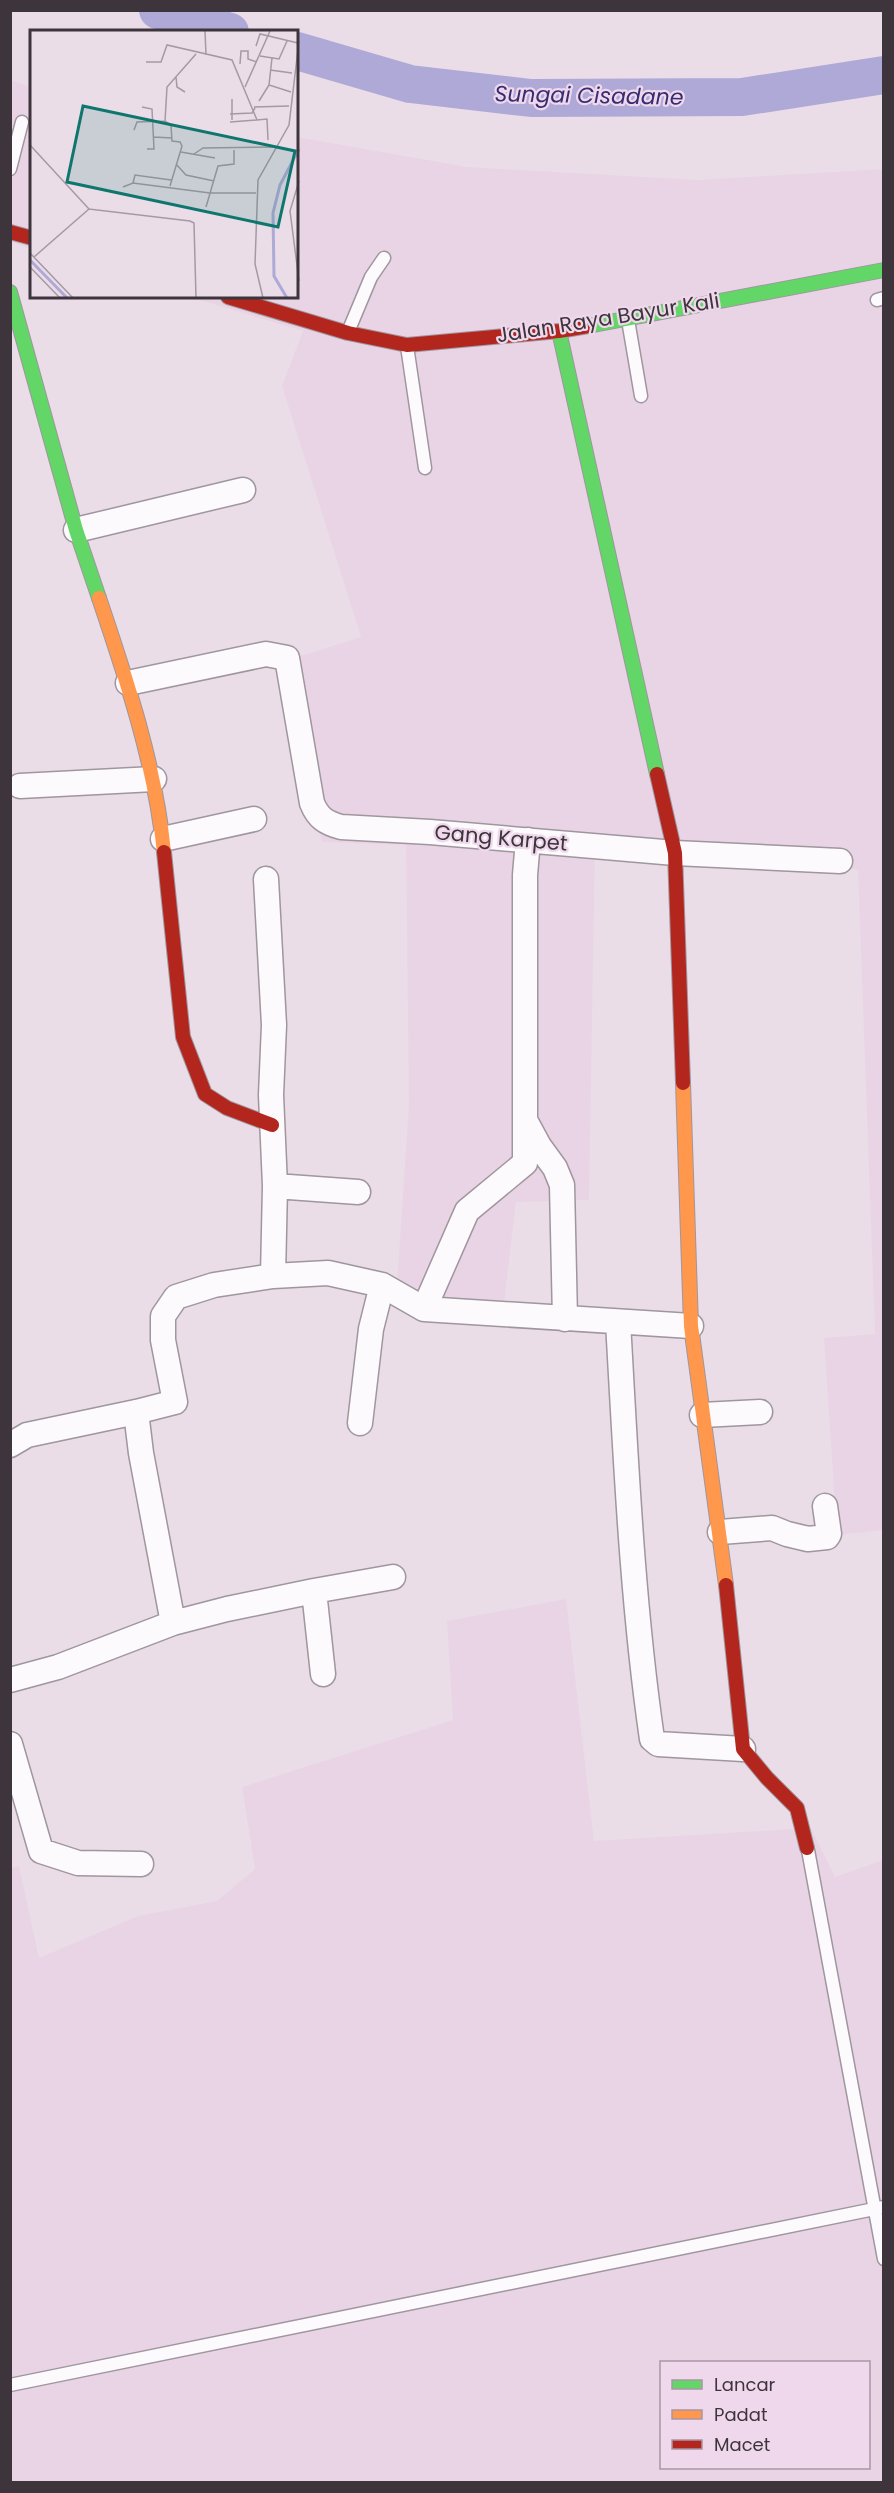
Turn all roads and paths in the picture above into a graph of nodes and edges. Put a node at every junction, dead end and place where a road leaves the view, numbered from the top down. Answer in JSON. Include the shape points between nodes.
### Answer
{"nodes":[{"id":1,"x":22,"y":122,"type":"dead end"},
{"id":2,"x":10,"y":169,"type":"edge"},
{"id":3,"x":10,"y":232,"type":"edge"},
{"id":4,"x":30,"y":237,"type":"edge"},
{"id":5,"x":384,"y":258,"type":"dead end"},
{"id":6,"x":884,"y":270,"type":"edge"},
{"id":7,"x":10,"y":292,"type":"edge"},
{"id":8,"x":231,"y":298,"type":"edge"},
{"id":9,"x":628,"y":318,"type":"junction"},
{"id":10,"x":559,"y":331,"type":"junction"},
{"id":11,"x":348,"y":333,"type":"junction"},
{"id":12,"x":406,"y":345,"type":"junction"},
{"id":13,"x":641,"y":396,"type":"dead end"},
{"id":14,"x":424,"y":468,"type":"dead end"},
{"id":15,"x":243,"y":489,"type":"dead end"},
{"id":16,"x":76,"y":530,"type":"junction"},
{"id":17,"x":128,"y":683,"type":"junction"},
{"id":18,"x":153,"y":779,"type":"junction"},
{"id":19,"x":20,"y":786,"type":"dead end"},
{"id":20,"x":254,"y":819,"type":"dead end"},
{"id":21,"x":162,"y":839,"type":"junction"},
{"id":22,"x":528,"y":840,"type":"junction"},
{"id":23,"x":675,"y":853,"type":"junction"},
{"id":24,"x":840,"y":861,"type":"dead end"},
{"id":25,"x":266,"y":879,"type":"dead end"},
{"id":26,"x":526,"y":1121,"type":"junction"},
{"id":27,"x":272,"y":1125,"type":"junction"},
{"id":28,"x":275,"y":1186,"type":"junction"},
{"id":29,"x":358,"y":1191,"type":"dead end"},
{"id":30,"x":273,"y":1276,"type":"junction"},
{"id":31,"x":382,"y":1285,"type":"junction"},
{"id":32,"x":424,"y":1309,"type":"junction"},
{"id":33,"x":565,"y":1319,"type":"junction"},
{"id":34,"x":618,"y":1322,"type":"junction"},
{"id":35,"x":691,"y":1326,"type":"junction"},
{"id":36,"x":152,"y":1408,"type":"junction"},
{"id":37,"x":760,"y":1412,"type":"dead end"},
{"id":38,"x":702,"y":1415,"type":"junction"},
{"id":39,"x":360,"y":1423,"type":"dead end"},
{"id":40,"x":10,"y":1445,"type":"edge"},
{"id":41,"x":825,"y":1506,"type":"dead end"},
{"id":42,"x":720,"y":1532,"type":"junction"},
{"id":43,"x":393,"y":1577,"type":"dead end"},
{"id":44,"x":314,"y":1591,"type":"junction"},
{"id":45,"x":174,"y":1623,"type":"junction"},
{"id":46,"x":323,"y":1674,"type":"dead end"},
{"id":47,"x":10,"y":1680,"type":"edge"},
{"id":48,"x":10,"y":1744,"type":"edge"},
{"id":49,"x":743,"y":1749,"type":"junction"},
{"id":50,"x":807,"y":1848,"type":"joint"},
{"id":51,"x":141,"y":1864,"type":"dead end"},
{"id":52,"x":879,"y":2208,"type":"edge"},
{"id":53,"x":884,"y":2259,"type":"edge"},
{"id":54,"x":10,"y":2385,"type":"edge"}],
"edges":[{"from":1,"to":2,"type":"lane"},
{"from":3,"to":4,"type":"street"},
{"from":5,"to":11,"type":"lane","via":[[371,277]]},
{"from":6,"to":9,"type":"street","name":"Jalan Raya Bayur Kali"},
{"from":7,"to":16,"type":"street"},
{"from":8,"to":11,"type":"street","name":"Jalan Raya Bayur Kali"},
{"from":9,"to":10,"type":"street","name":"Jalan Raya Bayur Kali"},
{"from":9,"to":13,"type":"lane"},
{"from":10,"to":12,"type":"street","name":"Jalan Raya Bayur Kali"},
{"from":10,"to":23,"type":"street"},
{"from":11,"to":12,"type":"street","name":"Jalan Raya Bayur Kali"},
{"from":12,"to":14,"type":"lane"},
{"from":15,"to":16,"type":"street"},
{"from":16,"to":17,"type":"street"},
{"from":17,"to":18,"type":"street"},
{"from":17,"to":22,"type":"street","name":"Gang Karpet","via":[[266,654],[286,658],[312,803],[317,815],[327,823]]},
{"from":18,"to":19,"type":"street"},
{"from":18,"to":21,"type":"street"},
{"from":20,"to":21,"type":"street"},
{"from":21,"to":27,"type":"street","via":[[183,1037],[205,1094],[227,1108]]},
{"from":22,"to":23,"type":"street","name":"Gang Karpet"},
{"from":22,"to":26,"type":"street"},
{"from":23,"to":24,"type":"street","name":"Gang Karpet"},
{"from":23,"to":35,"type":"street"},
{"from":25,"to":27,"type":"street","via":[[274,1025]]},
{"from":26,"to":32,"type":"street","via":[[525,1163],[467,1211]]},
{"from":26,"to":33,"type":"street","via":[[562,1185]]},
{"from":27,"to":28,"type":"street"},
{"from":28,"to":29,"type":"street"},
{"from":28,"to":30,"type":"street"},
{"from":30,"to":31,"type":"street","via":[[328,1273]]},
{"from":30,"to":36,"type":"street","via":[[214,1285],[176,1297],[163,1316],[163,1340],[176,1402]]},
{"from":31,"to":32,"type":"street"},
{"from":31,"to":39,"type":"street","via":[[371,1329]]},
{"from":32,"to":33,"type":"street"},
{"from":33,"to":34,"type":"street"},
{"from":34,"to":35,"type":"street"},
{"from":34,"to":49,"type":"street","via":[[632,1557],[652,1739],[658,1744]]},
{"from":35,"to":38,"type":"street"},
{"from":36,"to":40,"type":"street","via":[[27,1435]]},
{"from":36,"to":45,"type":"street"},
{"from":37,"to":38,"type":"street"},
{"from":38,"to":42,"type":"street"},
{"from":41,"to":42,"type":"street","via":[[829,1534],[826,1537],[808,1539],[772,1528]]},
{"from":42,"to":49,"type":"street"},
{"from":43,"to":44,"type":"street"},
{"from":44,"to":45,"type":"street"},
{"from":44,"to":46,"type":"street"},
{"from":45,"to":47,"type":"street","via":[[58,1667]]},
{"from":48,"to":51,"type":"street","via":[[41,1851],[78,1863]]},
{"from":49,"to":50,"type":"street","via":[[797,1808]]},
{"from":50,"to":52,"type":"lane"},
{"from":52,"to":53,"type":"lane"},
{"from":52,"to":54,"type":"lane"}]}
